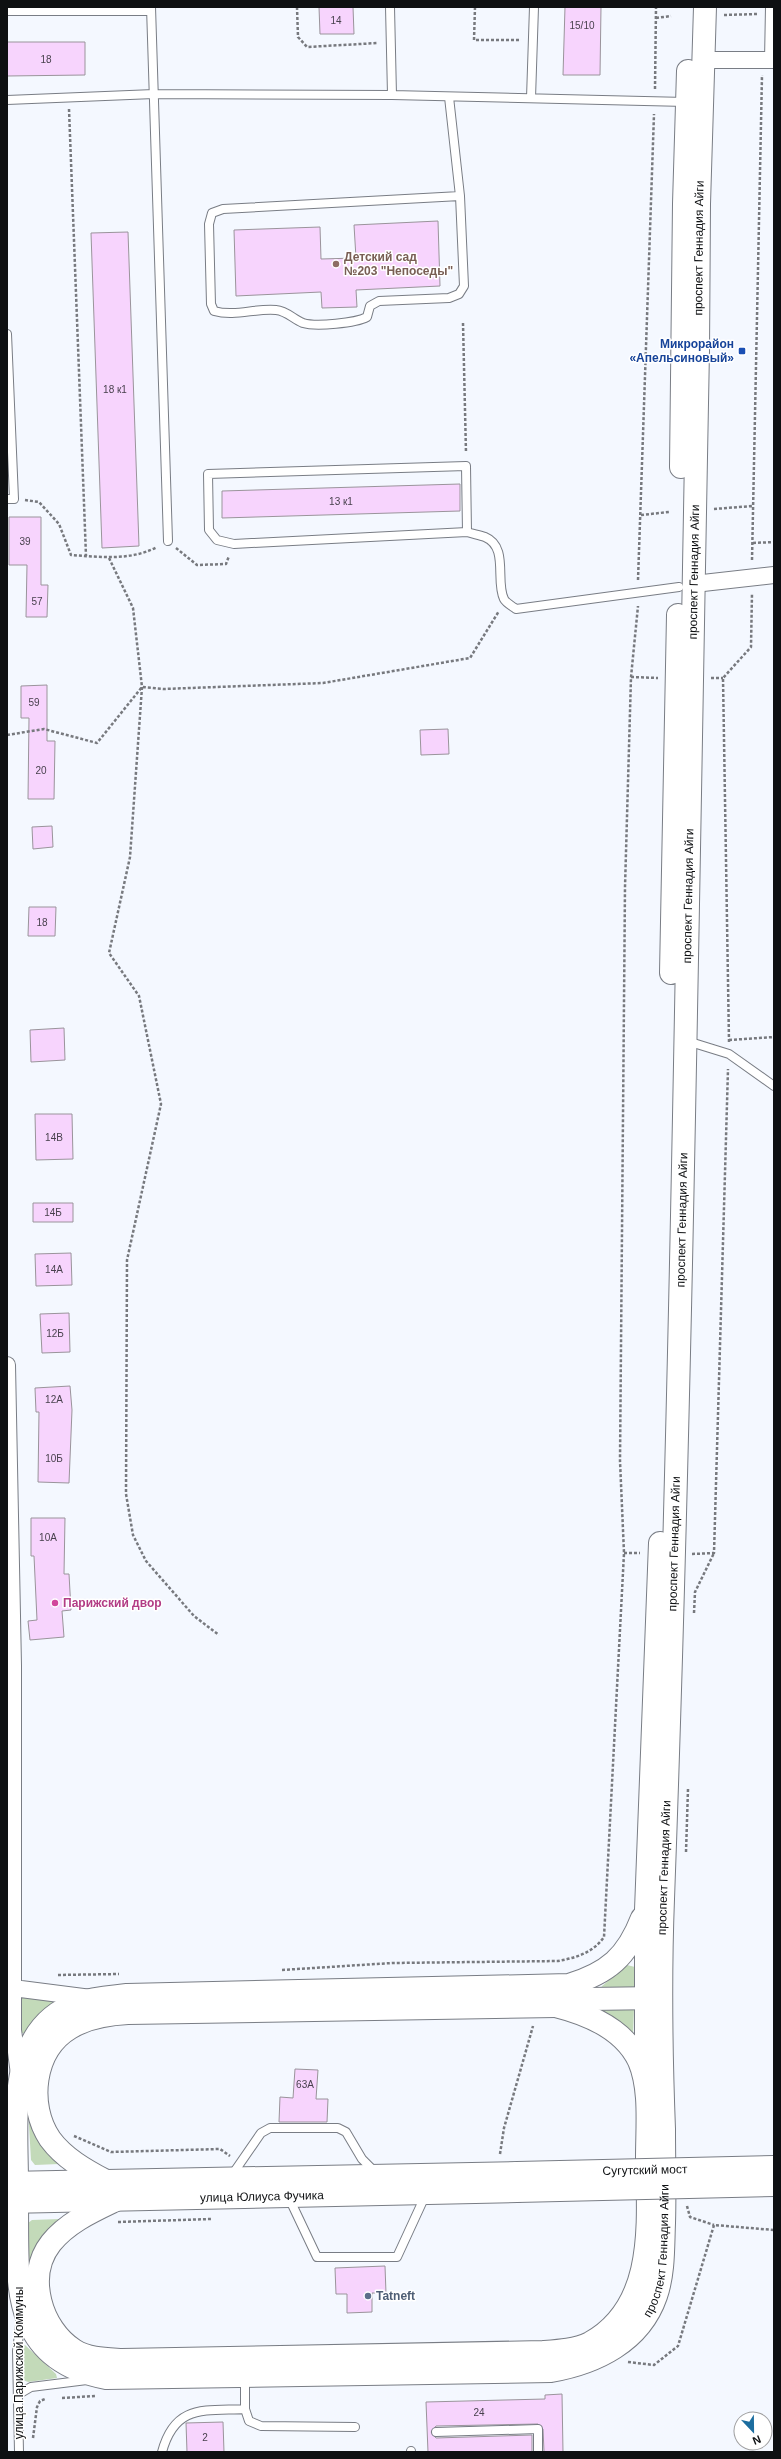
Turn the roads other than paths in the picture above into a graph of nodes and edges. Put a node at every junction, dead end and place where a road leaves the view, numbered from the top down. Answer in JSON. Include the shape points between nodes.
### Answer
{"nodes":[{"id":1,"x":390,"y":7,"type":"edge"},
{"id":2,"x":534,"y":7,"type":"edge"},
{"id":3,"x":691,"y":7,"type":"edge"},
{"id":4,"x":770,"y":7,"type":"edge"},
{"id":5,"x":151,"y":9,"type":"edge"},
{"id":6,"x":7,"y":11,"type":"edge"},
{"id":7,"x":712,"y":11,"type":"edge"},
{"id":8,"x":704,"y":60,"type":"junction"},
{"id":9,"x":768,"y":65,"type":"edge"},
{"id":10,"x":154,"y":94,"type":"junction"},
{"id":11,"x":392,"y":95,"type":"junction"},
{"id":12,"x":449,"y":96,"type":"junction"},
{"id":13,"x":531,"y":98,"type":"junction"},
{"id":14,"x":7,"y":100,"type":"edge"},
{"id":15,"x":687,"y":102,"type":"junction"},
{"id":16,"x":460,"y":196,"type":"junction"},
{"id":17,"x":7,"y":334,"type":"edge"},
{"id":18,"x":11,"y":499,"type":"edge"},
{"id":19,"x":467,"y":532,"type":"junction"},
{"id":20,"x":168,"y":541,"type":"road end"},
{"id":21,"x":774,"y":575,"type":"edge"},
{"id":22,"x":686,"y":586,"type":"junction"},
{"id":23,"x":684,"y":1040,"type":"junction"},
{"id":24,"x":774,"y":1086,"type":"edge"},
{"id":25,"x":7,"y":1365,"type":"edge"},
{"id":26,"x":10,"y":1666,"type":"edge"},
{"id":27,"x":646,"y":1910,"type":"junction"},
{"id":28,"x":13,"y":1988,"type":"junction"},
{"id":29,"x":97,"y":1998,"type":"junction"},
{"id":30,"x":653,"y":1998,"type":"junction"},
{"id":31,"x":547,"y":2006,"type":"junction"},
{"id":32,"x":19,"y":2077,"type":"junction"},
{"id":33,"x":646,"y":2081,"type":"junction"},
{"id":34,"x":774,"y":2167,"type":"edge"},
{"id":35,"x":231,"y":2168,"type":"junction"},
{"id":36,"x":378,"y":2176,"type":"junction"},
{"id":37,"x":106,"y":2181,"type":"junction"},
{"id":38,"x":517,"y":2182,"type":"junction"},
{"id":39,"x":774,"y":2185,"type":"edge"},
{"id":40,"x":12,"y":2193,"type":"edge"},
{"id":41,"x":426,"y":2194,"type":"junction"},
{"id":42,"x":288,"y":2197,"type":"junction"},
{"id":43,"x":114,"y":2211,"type":"junction"},
{"id":44,"x":22,"y":2305,"type":"junction"},
{"id":45,"x":245,"y":2367,"type":"junction"},
{"id":46,"x":104,"y":2387,"type":"junction"},
{"id":47,"x":19,"y":2394,"type":"junction"},
{"id":48,"x":245,"y":2409,"type":"junction"},
{"id":49,"x":355,"y":2427,"type":"dead end"},
{"id":50,"x":436,"y":2432,"type":"dead end"},
{"id":51,"x":19,"y":2452,"type":"edge"},
{"id":52,"x":162,"y":2452,"type":"edge"},
{"id":53,"x":538,"y":2452,"type":"edge"}],
"edges":[{"from":1,"to":11,"type":"lane"},
{"from":2,"to":13,"type":"lane"},
{"from":3,"to":15,"type":"main road","name":"проспект Геннадия Айги"},
{"from":4,"to":9,"type":"lane"},
{"from":5,"to":6,"type":"lane"},
{"from":5,"to":10,"type":"lane"},
{"from":7,"to":8,"type":"main road","name":"проспект Геннадия Айги"},
{"from":8,"to":9,"type":"street"},
{"from":8,"to":22,"type":"main road","name":"проспект Геннадия Айги"},
{"from":10,"to":11,"type":"lane"},
{"from":10,"to":14,"type":"lane"},
{"from":10,"to":20,"type":"lane"},
{"from":11,"to":12,"type":"lane"},
{"from":12,"to":13,"type":"lane"},
{"from":12,"to":16,"type":"lane"},
{"from":13,"to":15,"type":"lane"},
{"from":15,"to":22,"type":"main road","name":"проспект Геннадия Айги","via":[[684,204]]},
{"from":16,"to":16,"type":"lane","via":[[223,209],[212,213],[209,224],[210,304],[214,311],[226,314],[274,309],[284,311],[303,323],[314,325],[360,321],[367,317],[370,306],[378,302],[449,298],[459,294],[464,286]]},
{"from":17,"to":18,"type":"lane"},
{"from":19,"to":19,"type":"lane","via":[[466,466],[208,474],[209,530],[217,540],[234,544]]},
{"from":19,"to":22,"type":"lane","via":[[486,537],[495,545],[500,556],[500,587],[504,600],[516,609]]},
{"from":21,"to":22,"type":"street"},
{"from":22,"to":23,"type":"main road","name":"проспект Геннадия Айги"},
{"from":22,"to":27,"type":"main road","name":"проспект Геннадия Айги","via":[[660,1553]]},
{"from":23,"to":24,"type":"lane","via":[[729,1054]]},
{"from":23,"to":30,"type":"main road","name":"проспект Геннадия Айги","via":[[676,1554]]},
{"from":25,"to":26,"type":"street","name":"улица Парижской Коммуны"},
{"from":26,"to":28,"type":"street","name":"улица Парижской Коммуны"},
{"from":27,"to":29,"type":"main road","via":[[634,1940],[615,1962],[594,1977],[569,1985],[127,1995]]},
{"from":27,"to":30,"type":"main road","name":"проспект Геннадия Айги"},
{"from":28,"to":29,"type":"street"},
{"from":28,"to":32,"type":"street","name":"улица Парижской Коммуны","via":[[13,2030]]},
{"from":29,"to":32,"type":"main road","via":[[78,2003],[48,2022],[36,2035],[27,2052]]},
{"from":30,"to":31,"type":"main road","via":[[589,1999]]},
{"from":30,"to":33,"type":"main road","name":"проспект Геннадия Айги"},
{"from":30,"to":45,"type":"main road","name":"проспект Геннадия Айги","via":[[665,2178],[663,2256],[655,2298],[635,2331],[617,2347],[595,2359],[551,2371]]},
{"from":31,"to":33,"type":"main road","via":[[578,2011],[616,2033],[629,2045],[639,2060]]},
{"from":31,"to":37,"type":"main road","via":[[128,2013],[102,2015],[85,2020],[68,2029],[45,2055],[39,2068],[36,2098],[44,2127],[50,2138],[63,2153]]},
{"from":32,"to":40,"type":"main road","name":"улица Парижской Коммуны"},
{"from":33,"to":45,"type":"main road","name":"проспект Геннадия Айги","via":[[648,2192],[645,2254],[640,2284],[628,2308],[615,2323],[589,2343],[567,2350],[543,2352]]},
{"from":34,"to":38,"type":"main road","name":"Сугутский мост","bridge":true},
{"from":35,"to":36,"type":"main road","name":"улица Юлиуса Фучика"},
{"from":35,"to":36,"type":"lane","via":[[261,2133],[270,2128],[338,2128],[346,2132],[362,2159]]},
{"from":35,"to":37,"type":"main road","name":"улица Юлиуса Фучика"},
{"from":36,"to":38,"type":"main road","name":"улица Юлиуса Фучика"},
{"from":37,"to":40,"type":"main road","name":"улица Юлиуса Фучика"},
{"from":38,"to":39,"type":"main road","name":"Сугутский мост","bridge":true},
{"from":38,"to":41,"type":"main road","name":"улица Юлиуса Фучика"},
{"from":40,"to":43,"type":"main road","name":"улица Юлиуса Фучика"},
{"from":40,"to":44,"type":"main road","name":"улица Парижской Коммуны"},
{"from":41,"to":42,"type":"main road","name":"улица Юлиуса Фучика"},
{"from":41,"to":42,"type":"lane","via":[[397,2256],[317,2257]]},
{"from":42,"to":43,"type":"main road","name":"улица Юлиуса Фучика"},
{"from":43,"to":45,"type":"main road","via":[[67,2227],[51,2243],[41,2260],[40,2300],[46,2320],[58,2336],[75,2350],[93,2357]]},
{"from":44,"to":46,"type":"main road","via":[[28,2324],[37,2339],[52,2355]]},
{"from":44,"to":47,"type":"lane","name":"улица Парижской Коммуны","via":[[17,2351]]},
{"from":45,"to":46,"type":"main road"},
{"from":45,"to":48,"type":"lane"},
{"from":46,"to":47,"type":"lane","via":[[31,2387]]},
{"from":47,"to":51,"type":"lane","name":"улица Парижской Коммуны"},
{"from":48,"to":49,"type":"lane","via":[[249,2421],[261,2426]]},
{"from":48,"to":52,"type":"lane","via":[[196,2412],[179,2419],[167,2434]]},
{"from":50,"to":53,"type":"lane","via":[[538,2429]]}]}
